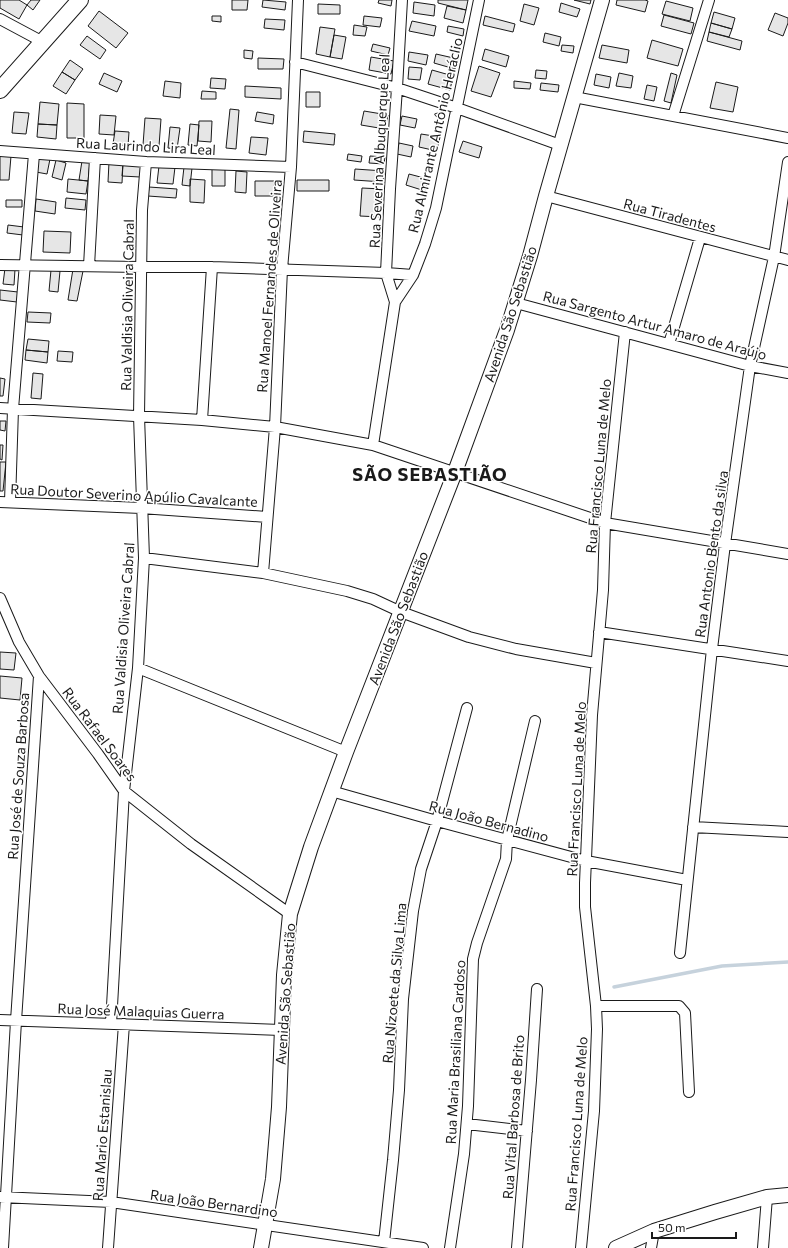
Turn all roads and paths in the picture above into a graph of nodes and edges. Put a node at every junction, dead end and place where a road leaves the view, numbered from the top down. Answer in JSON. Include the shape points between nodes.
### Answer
{"nodes":[{"id":1,"x":80,"y":0,"type":"edge"},
{"id":2,"x":298,"y":0,"type":"edge"},
{"id":3,"x":402,"y":0,"type":"edge"},
{"id":4,"x":479,"y":0,"type":"edge"},
{"id":5,"x":602,"y":0,"type":"edge"},
{"id":6,"x":709,"y":0,"type":"edge"},
{"id":7,"x":0,"y":19,"type":"edge"},
{"id":8,"x":43,"y":42,"type":"junction"},
{"id":9,"x":295,"y":62,"type":"junction"},
{"id":10,"x":397,"y":88,"type":"junction"},
{"id":11,"x":0,"y":90,"type":"edge"},
{"id":12,"x":574,"y":96,"type":"junction"},
{"id":13,"x":457,"y":108,"type":"junction"},
{"id":14,"x":674,"y":116,"type":"junction"},
{"id":15,"x":788,"y":138,"type":"edge"},
{"id":16,"x":560,"y":145,"type":"junction"},
{"id":17,"x":0,"y":151,"type":"edge"},
{"id":18,"x":34,"y":154,"type":"junction"},
{"id":19,"x":94,"y":158,"type":"junction"},
{"id":20,"x":146,"y":162,"type":"junction"},
{"id":21,"x":788,"y":162,"type":"edge"},
{"id":22,"x":291,"y":167,"type":"junction"},
{"id":23,"x":546,"y":196,"type":"junction"},
{"id":24,"x":700,"y":238,"type":"junction"},
{"id":25,"x":774,"y":257,"type":"junction"},
{"id":26,"x":788,"y":260,"type":"edge"},
{"id":27,"x":0,"y":265,"type":"edge"},
{"id":28,"x":25,"y":266,"type":"junction"},
{"id":29,"x":89,"y":266,"type":"junction"},
{"id":30,"x":141,"y":267,"type":"junction"},
{"id":31,"x":212,"y":267,"type":"junction"},
{"id":32,"x":282,"y":269,"type":"junction"},
{"id":33,"x":386,"y":273,"type":"junction"},
{"id":34,"x":413,"y":275,"type":"junction"},
{"id":35,"x":396,"y":302,"type":"junction"},
{"id":36,"x":516,"y":303,"type":"junction"},
{"id":37,"x":625,"y":332,"type":"junction"},
{"id":38,"x":669,"y":344,"type":"junction"},
{"id":39,"x":750,"y":366,"type":"junction"},
{"id":40,"x":788,"y":373,"type":"edge"},
{"id":41,"x":0,"y":408,"type":"edge"},
{"id":42,"x":13,"y":409,"type":"junction"},
{"id":43,"x":139,"y":416,"type":"junction"},
{"id":44,"x":202,"y":420,"type":"junction"},
{"id":45,"x":275,"y":426,"type":"junction"},
{"id":46,"x":373,"y":446,"type":"junction"},
{"id":47,"x":455,"y":472,"type":"junction"},
{"id":48,"x":5,"y":502,"type":"edge"},
{"id":49,"x":141,"y":508,"type":"junction"},
{"id":50,"x":267,"y":517,"type":"junction"},
{"id":51,"x":606,"y":523,"type":"junction"},
{"id":52,"x":725,"y":544,"type":"junction"},
{"id":53,"x":788,"y":554,"type":"edge"},
{"id":54,"x":144,"y":558,"type":"junction"},
{"id":55,"x":263,"y":573,"type":"junction"},
{"id":56,"x":0,"y":598,"type":"edge"},
{"id":57,"x":401,"y":612,"type":"junction"},
{"id":58,"x":599,"y":632,"type":"junction"},
{"id":59,"x":712,"y":649,"type":"junction"},
{"id":60,"x":788,"y":661,"type":"edge"},
{"id":61,"x":596,"y":663,"type":"junction"},
{"id":62,"x":138,"y":668,"type":"junction"},
{"id":63,"x":39,"y":676,"type":"junction"},
{"id":64,"x":467,"y":708,"type":"dead end"},
{"id":65,"x":535,"y":720,"type":"dead end"},
{"id":66,"x":346,"y":752,"type":"junction"},
{"id":67,"x":124,"y":791,"type":"junction"},
{"id":68,"x":331,"y":791,"type":"junction"},
{"id":69,"x":437,"y":821,"type":"junction"},
{"id":70,"x":693,"y":827,"type":"junction"},
{"id":71,"x":788,"y":832,"type":"edge"},
{"id":72,"x":507,"y":840,"type":"junction"},
{"id":73,"x":586,"y":861,"type":"junction"},
{"id":74,"x":687,"y":880,"type":"junction"},
{"id":75,"x":290,"y":914,"type":"junction"},
{"id":76,"x":680,"y":953,"type":"dead end"},
{"id":77,"x":536,"y":989,"type":"dead end"},
{"id":78,"x":596,"y":1006,"type":"junction"},
{"id":79,"x":0,"y":1020,"type":"edge"},
{"id":80,"x":16,"y":1021,"type":"junction"},
{"id":81,"x":111,"y":1024,"type":"junction"},
{"id":82,"x":124,"y":1024,"type":"junction"},
{"id":83,"x":281,"y":1030,"type":"junction"},
{"id":84,"x":689,"y":1092,"type":"dead end"},
{"id":85,"x":467,"y":1124,"type":"junction"},
{"id":86,"x":527,"y":1131,"type":"junction"},
{"id":87,"x":788,"y":1195,"type":"edge"},
{"id":88,"x":3,"y":1197,"type":"edge"},
{"id":89,"x":767,"y":1197,"type":"junction"},
{"id":90,"x":111,"y":1202,"type":"junction"},
{"id":91,"x":265,"y":1224,"type":"junction"},
{"id":92,"x":654,"y":1231,"type":"junction"},
{"id":93,"x":384,"y":1242,"type":"junction"},
{"id":94,"x":3,"y":1248,"type":"edge"},
{"id":95,"x":108,"y":1248,"type":"edge"},
{"id":96,"x":260,"y":1248,"type":"edge"},
{"id":97,"x":423,"y":1248,"type":"edge"},
{"id":98,"x":450,"y":1248,"type":"edge"},
{"id":99,"x":517,"y":1248,"type":"edge"},
{"id":100,"x":581,"y":1248,"type":"edge"},
{"id":101,"x":616,"y":1248,"type":"edge"},
{"id":102,"x":651,"y":1248,"type":"edge"},
{"id":103,"x":763,"y":1248,"type":"edge"}],
"edges":[{"from":1,"to":8,"type":"main road"},
{"from":2,"to":9,"type":"street","name":"Rua Manoel Fernandes de Oliveira"},
{"from":3,"to":10,"type":"street","name":"Rua Severina Albuquerque Leal"},
{"from":4,"to":13,"type":"street","name":"Rua Almirante Antônio Heráclio"},
{"from":5,"to":12,"type":"main road","name":"Avenida São Sebastião"},
{"from":6,"to":14,"type":"street"},
{"from":7,"to":8,"type":"street"},
{"from":8,"to":11,"type":"main road"},
{"from":9,"to":10,"type":"street"},
{"from":9,"to":22,"type":"street","name":"Rua Manoel Fernandes de Oliveira"},
{"from":10,"to":13,"type":"street"},
{"from":10,"to":33,"type":"street","name":"Rua Severina Albuquerque Leal"},
{"from":12,"to":14,"type":"street"},
{"from":12,"to":16,"type":"main road","name":"Avenida São Sebastião"},
{"from":13,"to":16,"type":"street"},
{"from":13,"to":34,"type":"street","name":"Rua Almirante Antônio Heráclio","via":[[436,208]]},
{"from":14,"to":15,"type":"street"},
{"from":16,"to":23,"type":"main road","name":"Avenida São Sebastião"},
{"from":17,"to":18,"type":"street","name":"Rua Laurindo Lira Leal"},
{"from":18,"to":19,"type":"street","name":"Rua Laurindo Lira Leal"},
{"from":18,"to":28,"type":"street"},
{"from":19,"to":20,"type":"street","name":"Rua Laurindo Lira Leal"},
{"from":19,"to":29,"type":"street"},
{"from":20,"to":22,"type":"street","name":"Rua Laurindo Lira Leal"},
{"from":20,"to":30,"type":"street","name":"Rua Valdisia Oliveira Cabral"},
{"from":21,"to":25,"type":"street","name":"Rua Antonio Bento da silva"},
{"from":22,"to":32,"type":"street","name":"Rua Manoel Fernandes de Oliveira"},
{"from":23,"to":24,"type":"street","name":"Rua Tiradentes"},
{"from":23,"to":36,"type":"main road","name":"Avenida São Sebastião"},
{"from":24,"to":25,"type":"street","name":"Rua Tiradentes"},
{"from":24,"to":38,"type":"street"},
{"from":25,"to":26,"type":"street","name":"Rua Tiradentes"},
{"from":25,"to":39,"type":"street","name":"Rua Antonio Bento da silva"},
{"from":27,"to":28,"type":"street"},
{"from":28,"to":29,"type":"street"},
{"from":28,"to":42,"type":"street"},
{"from":29,"to":30,"type":"street"},
{"from":30,"to":31,"type":"street"},
{"from":30,"to":43,"type":"street","name":"Rua Valdisia Oliveira Cabral"},
{"from":31,"to":32,"type":"street"},
{"from":31,"to":44,"type":"street"},
{"from":32,"to":33,"type":"street"},
{"from":32,"to":45,"type":"street","name":"Rua Manoel Fernandes de Oliveira"},
{"from":33,"to":34,"type":"street"},
{"from":33,"to":35,"type":"street","name":"Rua Severina Albuquerque Leal"},
{"from":34,"to":35,"type":"street","name":"Rua Almirante Antônio Heráclio"},
{"from":35,"to":46,"type":"street"},
{"from":36,"to":37,"type":"street","name":"Rua Sargento Artur Amaro de Araújo"},
{"from":36,"to":47,"type":"main road","name":"Avenida São Sebastião"},
{"from":37,"to":38,"type":"street","name":"Rua Sargento Artur Amaro de Araújo"},
{"from":37,"to":51,"type":"street","name":"Rua Francisco Luna de Melo"},
{"from":38,"to":39,"type":"street","name":"Rua Sargento Artur Amaro de Araújo"},
{"from":39,"to":40,"type":"street","name":"Rua Sargento Artur Amaro de Araújo"},
{"from":39,"to":52,"type":"street","name":"Rua Antonio Bento da silva"},
{"from":41,"to":42,"type":"street"},
{"from":42,"to":43,"type":"street"},
{"from":42,"to":48,"type":"street"},
{"from":43,"to":44,"type":"street"},
{"from":43,"to":49,"type":"street","name":"Rua Valdisia Oliveira Cabral"},
{"from":44,"to":45,"type":"street"},
{"from":45,"to":46,"type":"street"},
{"from":45,"to":50,"type":"street","name":"Rua Manoel Fernandes de Oliveira"},
{"from":46,"to":47,"type":"street"},
{"from":47,"to":51,"type":"street"},
{"from":47,"to":57,"type":"main road","name":"Avenida São Sebastião"},
{"from":48,"to":49,"type":"street","name":"Rua Doutor Severino Apúlio Cavalcante"},
{"from":49,"to":50,"type":"street","name":"Rua Doutor Severino Apúlio Cavalcante"},
{"from":49,"to":54,"type":"street","name":"Rua Valdisia Oliveira Cabral"},
{"from":50,"to":55,"type":"street","name":"Rua Manoel Fernandes de Oliveira"},
{"from":51,"to":52,"type":"street"},
{"from":51,"to":58,"type":"street","name":"Rua Francisco Luna de Melo"},
{"from":52,"to":53,"type":"street"},
{"from":52,"to":59,"type":"street","name":"Rua Antonio Bento da silva"},
{"from":54,"to":55,"type":"street"},
{"from":54,"to":62,"type":"street","name":"Rua Valdisia Oliveira Cabral"},
{"from":55,"to":57,"type":"street","via":[[373,598]]},
{"from":56,"to":63,"type":"street","name":"Rua Rafael Soares","via":[[19,642]]},
{"from":57,"to":61,"type":"street","via":[[469,638]]},
{"from":57,"to":66,"type":"main road","name":"Avenida São Sebastião"},
{"from":58,"to":59,"type":"street"},
{"from":58,"to":61,"type":"street","name":"Rua Francisco Luna de Melo"},
{"from":59,"to":60,"type":"street"},
{"from":59,"to":70,"type":"street","name":"Rua Antonio Bento da silva"},
{"from":61,"to":73,"type":"street","name":"Rua Francisco Luna de Melo"},
{"from":62,"to":66,"type":"street"},
{"from":62,"to":67,"type":"street","name":"Rua Valdisia Oliveira Cabral"},
{"from":63,"to":67,"type":"street","name":"Rua Rafael Soares"},
{"from":63,"to":80,"type":"street","name":"Rua José de Souza Barbosa"},
{"from":64,"to":69,"type":"street","name":"Rua Nizoete da Silva Lima"},
{"from":65,"to":72,"type":"street","name":"Rua Maria Brasiliana Cardoso"},
{"from":66,"to":68,"type":"main road","name":"Avenida São Sebastião"},
{"from":67,"to":75,"type":"street","name":"Rua Rafael Soares","via":[[191,844]]},
{"from":67,"to":81,"type":"street","name":"Rua Valdisia Oliveira Cabral"},
{"from":68,"to":69,"type":"street","name":"Rua João Bernadino"},
{"from":68,"to":75,"type":"main road","name":"Avenida São Sebastião"},
{"from":69,"to":72,"type":"street","name":"Rua João Bernadino"},
{"from":69,"to":93,"type":"street","name":"Rua Nizoete da Silva Lima","via":[[421,869],[408,947],[399,1090]]},
{"from":70,"to":71,"type":"street"},
{"from":70,"to":74,"type":"street","name":"Rua Antonio Bento da silva"},
{"from":72,"to":73,"type":"street","name":"Rua João Bernadino"},
{"from":72,"to":85,"type":"street","name":"Rua Maria Brasiliana Cardoso","via":[[506,860],[473,959]]},
{"from":73,"to":74,"type":"street","name":"Rua João Bernadino"},
{"from":73,"to":78,"type":"street","name":"Rua Francisco Luna de Melo","via":[[586,907]]},
{"from":74,"to":76,"type":"street","name":"Rua Antonio Bento da silva"},
{"from":75,"to":83,"type":"main road","name":"Avenida São Sebastião"},
{"from":77,"to":86,"type":"street","name":"Rua Vital Barbosa de Brito"},
{"from":78,"to":84,"type":"street","via":[[680,1006],[685,1013]]},
{"from":78,"to":100,"type":"street","name":"Rua Francisco Luna de Melo","via":[[594,1111]]},
{"from":79,"to":80,"type":"street","name":"Rua José Malaquias Guerra"},
{"from":80,"to":81,"type":"street","name":"Rua José Malaquias Guerra"},
{"from":80,"to":88,"type":"street","name":"Rua José de Souza Barbosa"},
{"from":81,"to":82,"type":"street","name":"Rua José Malaquias Guerra"},
{"from":82,"to":83,"type":"street","name":"Rua José Malaquias Guerra"},
{"from":82,"to":90,"type":"street","name":"Rua Mario Estanislau"},
{"from":83,"to":91,"type":"main road","name":"Avenida São Sebastião","via":[[279,1107],[273,1179]]},
{"from":85,"to":86,"type":"street"},
{"from":85,"to":98,"type":"street","name":"Rua Maria Brasiliana Cardoso"},
{"from":86,"to":99,"type":"street","name":"Rua Vital Barbosa de Brito"},
{"from":87,"to":89,"type":"main road"},
{"from":88,"to":90,"type":"street","name":"Rua João Bernardino"},
{"from":88,"to":94,"type":"street","name":"Rua José de Souza Barbosa"},
{"from":89,"to":92,"type":"main road"},
{"from":89,"to":103,"type":"street"},
{"from":90,"to":91,"type":"street","name":"Rua João Bernardino"},
{"from":90,"to":95,"type":"street","name":"Rua Mario Estanislau"},
{"from":91,"to":93,"type":"street","name":"Rua João Bernardino"},
{"from":91,"to":96,"type":"main road","name":"Avenida São Sebastião"},
{"from":92,"to":101,"type":"main road"},
{"from":92,"to":102,"type":"street"},
{"from":93,"to":97,"type":"street","name":"Rua João Bernardino"}]}
